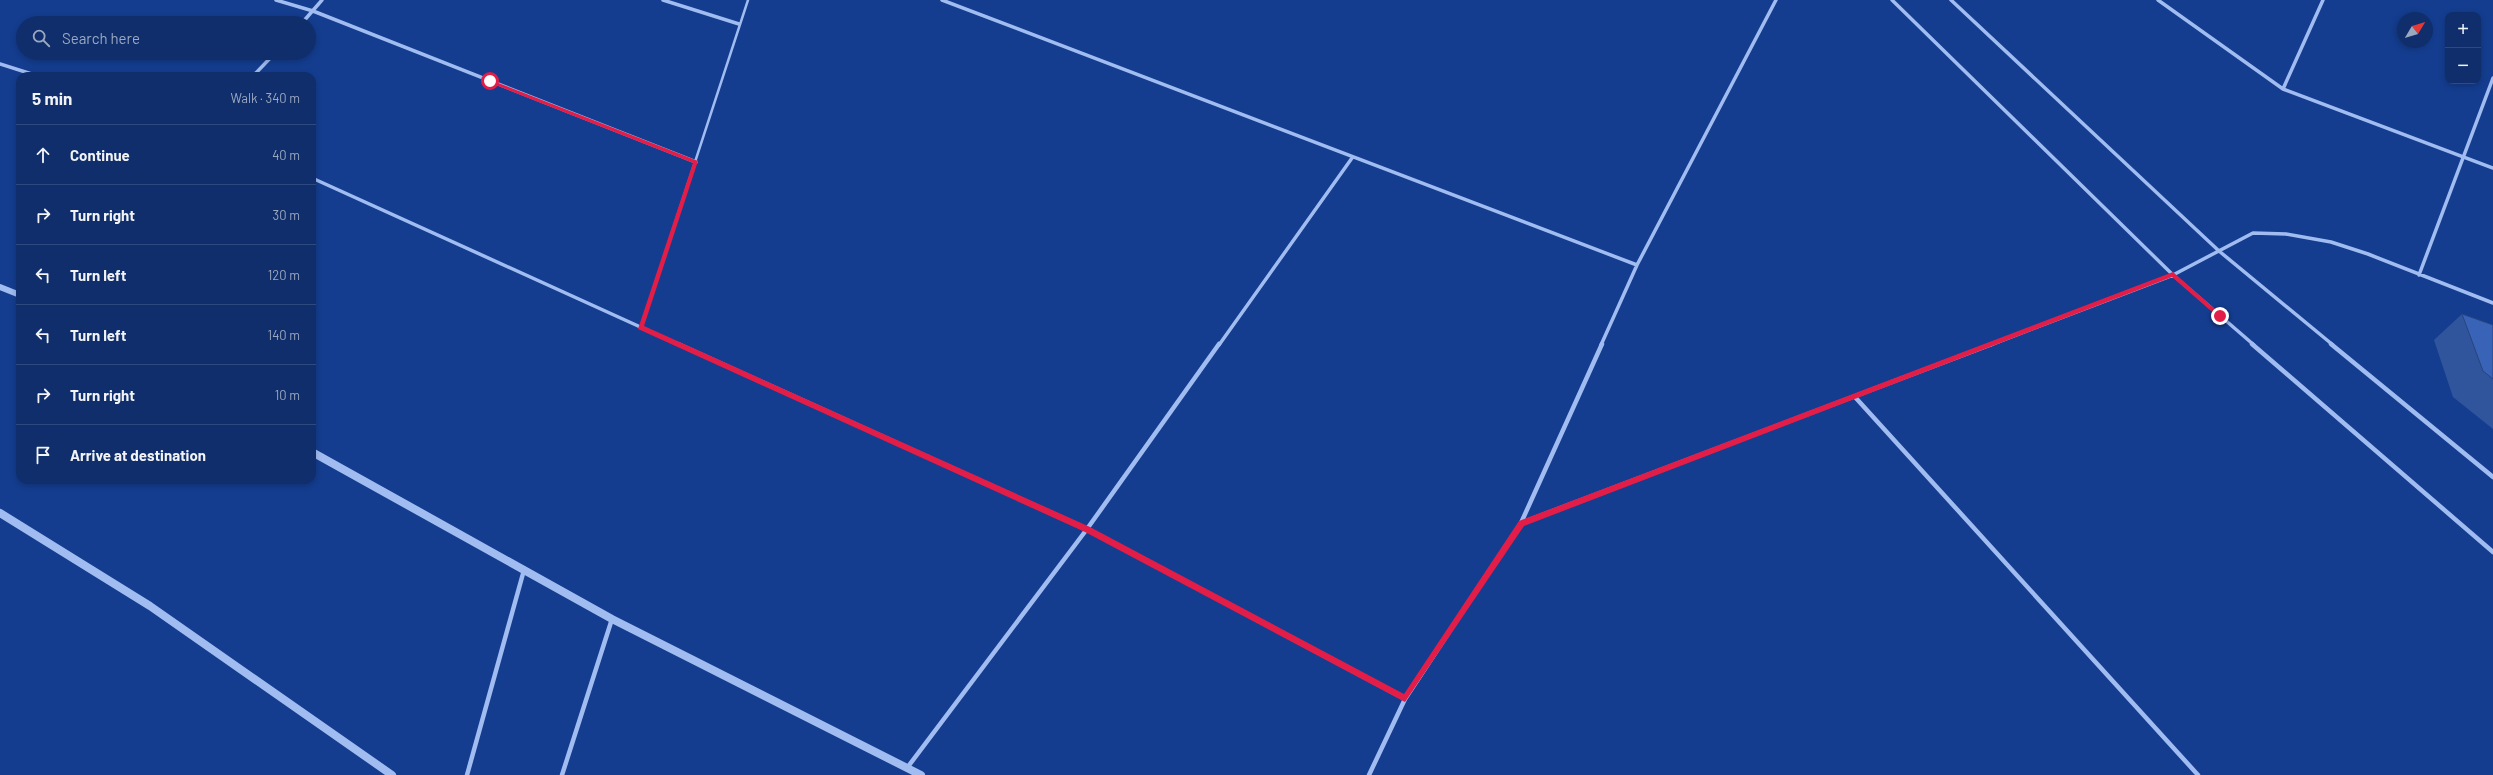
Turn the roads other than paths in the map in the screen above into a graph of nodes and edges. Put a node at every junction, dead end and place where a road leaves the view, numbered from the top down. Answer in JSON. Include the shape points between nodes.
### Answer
{"nodes":[{"id":1,"x":276,"y":0,"type":"edge"},
{"id":2,"x":322,"y":0,"type":"edge"},
{"id":3,"x":663,"y":0,"type":"edge"},
{"id":4,"x":748,"y":0,"type":"edge"},
{"id":5,"x":942,"y":0,"type":"edge"},
{"id":6,"x":1776,"y":0,"type":"edge"},
{"id":7,"x":1892,"y":0,"type":"edge"},
{"id":8,"x":1951,"y":0,"type":"edge"},
{"id":9,"x":2158,"y":0,"type":"edge"},
{"id":10,"x":2323,"y":0,"type":"edge"},
{"id":11,"x":313,"y":11,"type":"junction"},
{"id":12,"x":308,"y":16,"type":"edge"},
{"id":13,"x":739,"y":24,"type":"junction"},
{"id":14,"x":269,"y":60,"type":"edge"},
{"id":15,"x":0,"y":64,"type":"edge"},
{"id":16,"x":25,"y":72,"type":"edge"},
{"id":17,"x":258,"y":72,"type":"edge"},
{"id":18,"x":2493,"y":78,"type":"edge"},
{"id":19,"x":2283,"y":89,"type":"junction"},
{"id":20,"x":1352,"y":158,"type":"junction"},
{"id":21,"x":2463,"y":158,"type":"junction"},
{"id":22,"x":696,"y":162,"type":"junction"},
{"id":23,"x":2493,"y":168,"type":"edge"},
{"id":24,"x":316,"y":180,"type":"edge"},
{"id":25,"x":2219,"y":251,"type":"junction"},
{"id":26,"x":1637,"y":265,"type":"junction"},
{"id":27,"x":2173,"y":275,"type":"junction"},
{"id":28,"x":2419,"y":275,"type":"junction"},
{"id":29,"x":0,"y":287,"type":"edge"},
{"id":30,"x":16,"y":293,"type":"edge"},
{"id":31,"x":2493,"y":303,"type":"edge"},
{"id":32,"x":641,"y":327,"type":"junction"},
{"id":33,"x":1854,"y":397,"type":"junction"},
{"id":34,"x":316,"y":454,"type":"edge"},
{"id":35,"x":2493,"y":477,"type":"edge"},
{"id":36,"x":0,"y":512,"type":"edge"},
{"id":37,"x":1521,"y":523,"type":"junction"},
{"id":38,"x":1087,"y":529,"type":"junction"},
{"id":39,"x":2493,"y":552,"type":"edge"},
{"id":40,"x":524,"y":570,"type":"junction"},
{"id":41,"x":612,"y":619,"type":"junction"},
{"id":42,"x":1405,"y":699,"type":"junction"},
{"id":43,"x":907,"y":768,"type":"junction"},
{"id":44,"x":392,"y":775,"type":"edge"},
{"id":45,"x":467,"y":775,"type":"edge"},
{"id":46,"x":562,"y":775,"type":"edge"},
{"id":47,"x":921,"y":775,"type":"edge"},
{"id":48,"x":1369,"y":775,"type":"edge"},
{"id":49,"x":2198,"y":775,"type":"edge"}],
"edges":[{"from":1,"to":11,"type":"street"},
{"from":2,"to":11,"type":"street"},
{"from":3,"to":13,"type":"street"},
{"from":4,"to":13,"type":"lane"},
{"from":5,"to":20,"type":"street"},
{"from":6,"to":26,"type":"street"},
{"from":7,"to":27,"type":"street"},
{"from":8,"to":25,"type":"street"},
{"from":9,"to":19,"type":"street"},
{"from":10,"to":19,"type":"street"},
{"from":11,"to":12,"type":"street"},
{"from":11,"to":22,"type":"street"},
{"from":13,"to":22,"type":"lane"},
{"from":14,"to":17,"type":"street"},
{"from":15,"to":16,"type":"street"},
{"from":18,"to":21,"type":"street"},
{"from":19,"to":21,"type":"street"},
{"from":20,"to":26,"type":"street"},
{"from":20,"to":38,"type":"street"},
{"from":21,"to":23,"type":"street"},
{"from":21,"to":28,"type":"street"},
{"from":22,"to":32,"type":"lane"},
{"from":24,"to":32,"type":"street"},
{"from":25,"to":27,"type":"street"},
{"from":25,"to":28,"type":"street","via":[[2253,233],[2286,234],[2330,242]]},
{"from":25,"to":35,"type":"street"},
{"from":26,"to":37,"type":"street"},
{"from":27,"to":33,"type":"street"},
{"from":27,"to":39,"type":"street"},
{"from":28,"to":31,"type":"street"},
{"from":29,"to":30,"type":"street"},
{"from":32,"to":38,"type":"street"},
{"from":33,"to":37,"type":"street"},
{"from":33,"to":49,"type":"street"},
{"from":34,"to":40,"type":"street"},
{"from":36,"to":44,"type":"street","via":[[150,606]]},
{"from":37,"to":42,"type":"street"},
{"from":38,"to":42,"type":"street"},
{"from":38,"to":43,"type":"street"},
{"from":40,"to":41,"type":"street"},
{"from":40,"to":45,"type":"street"},
{"from":41,"to":43,"type":"street"},
{"from":41,"to":46,"type":"street"},
{"from":42,"to":48,"type":"street"},
{"from":43,"to":47,"type":"street"}]}
